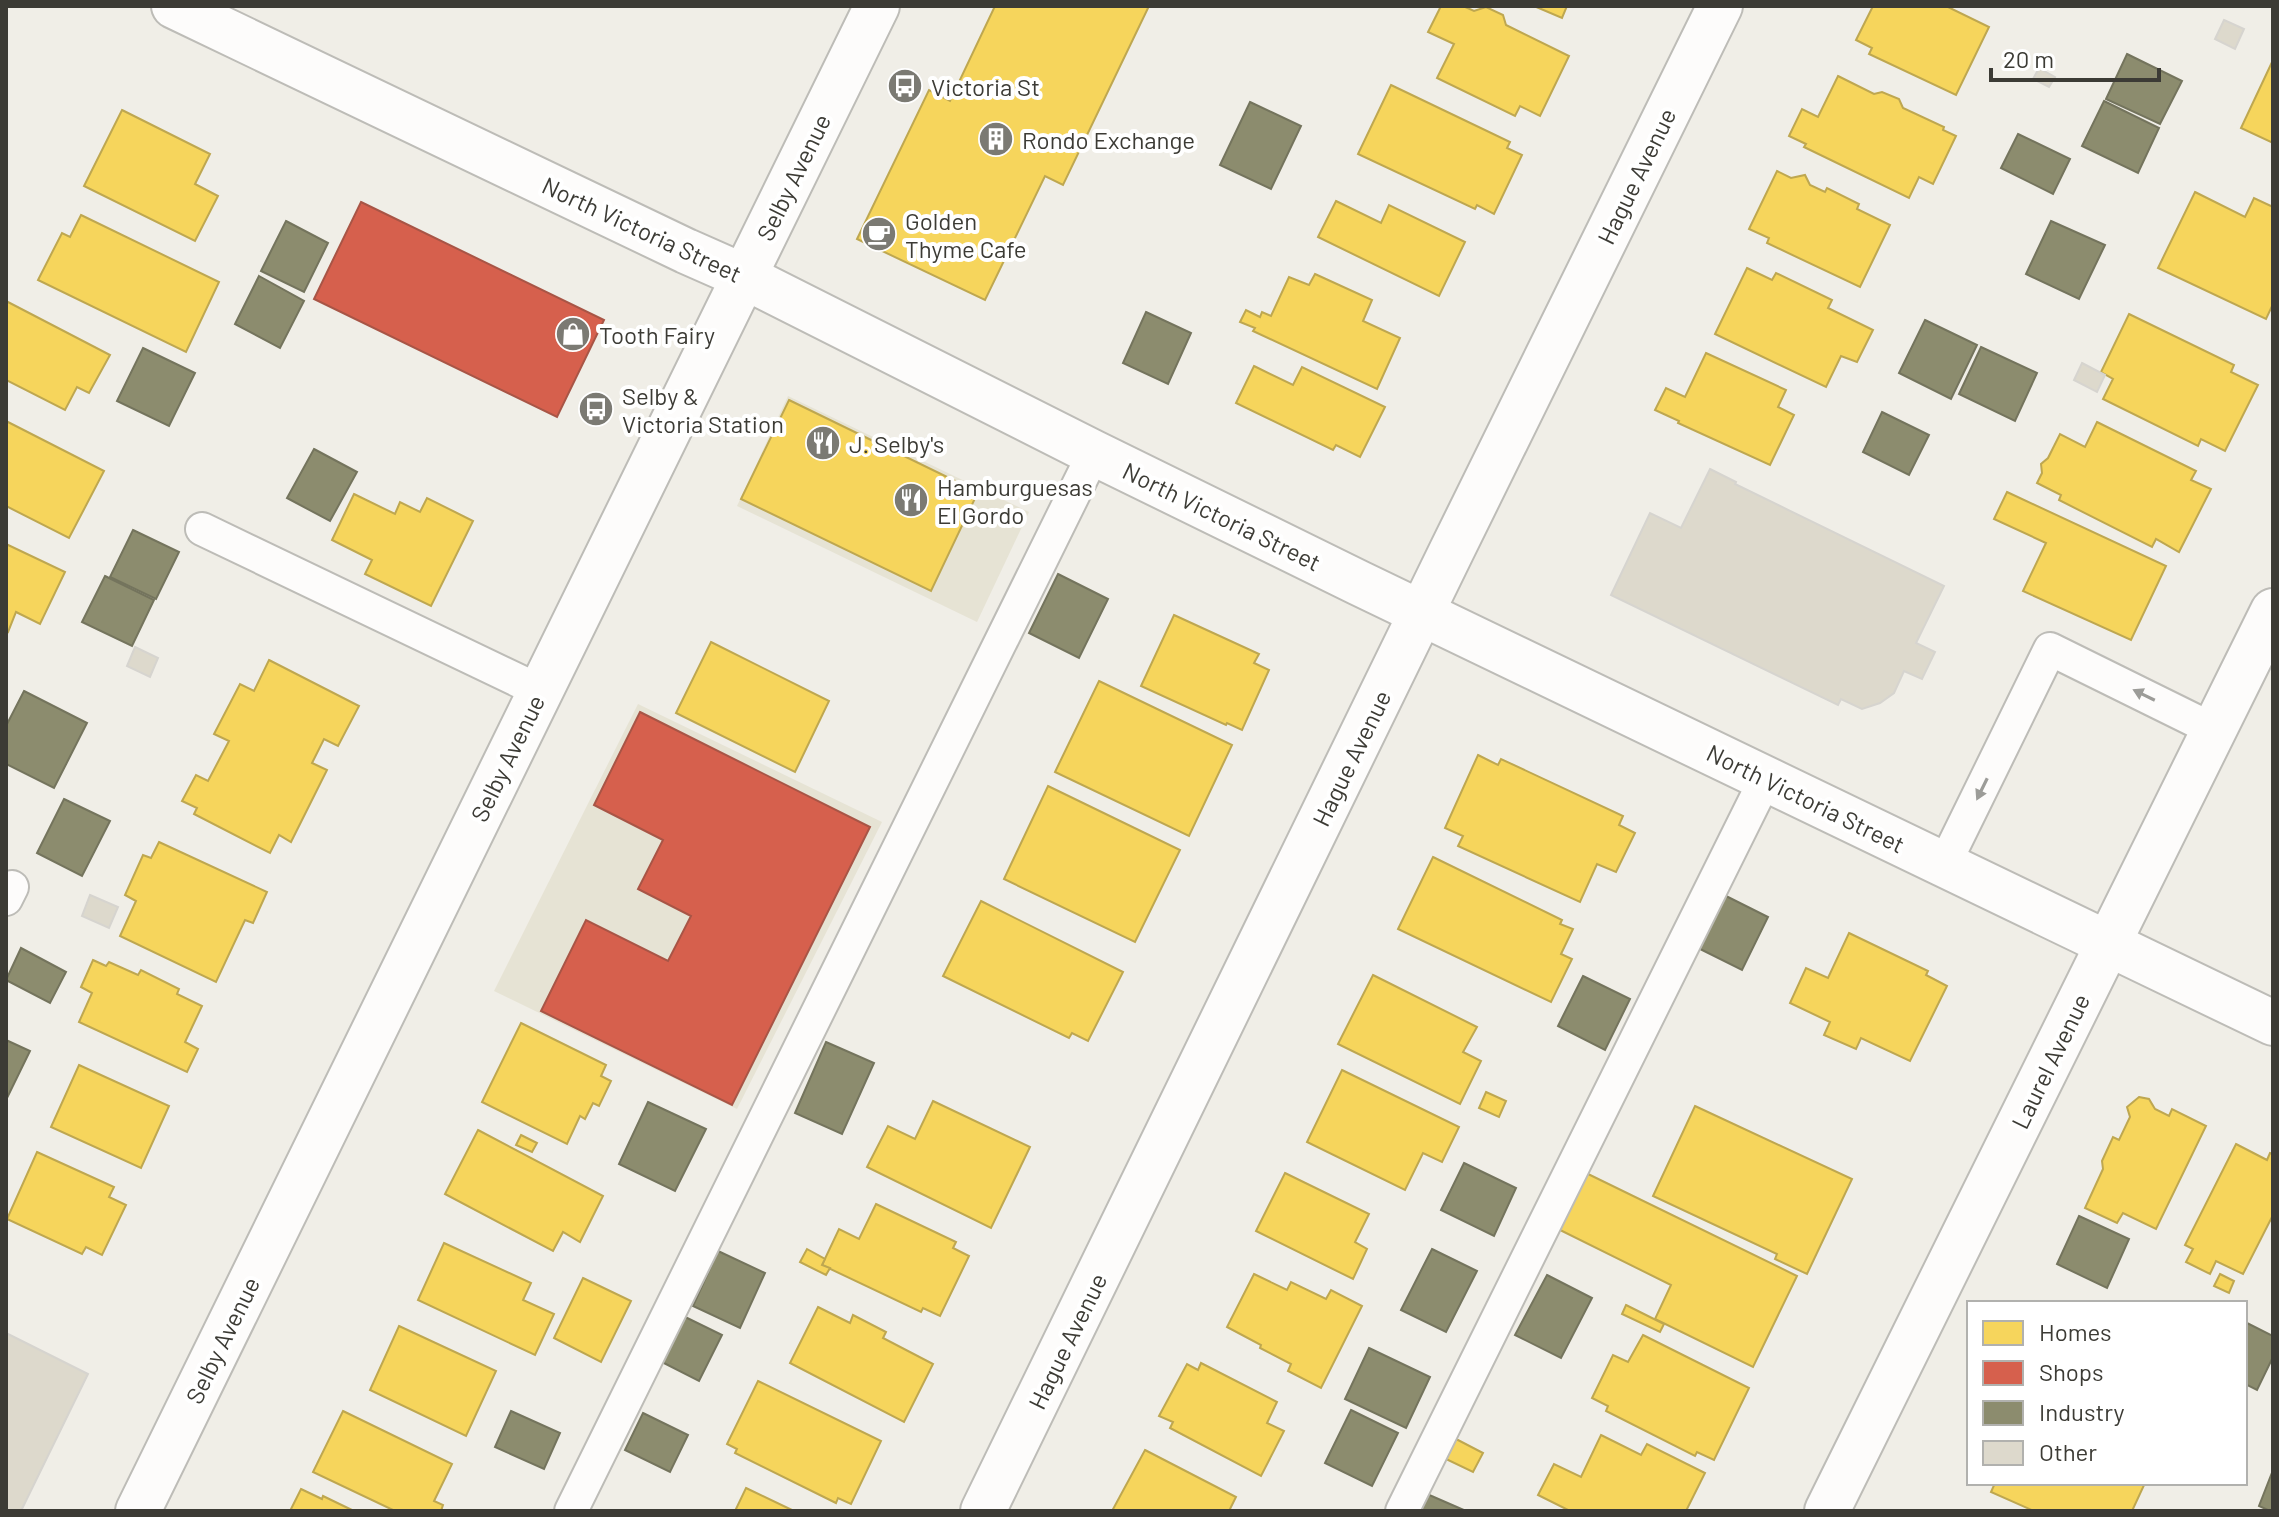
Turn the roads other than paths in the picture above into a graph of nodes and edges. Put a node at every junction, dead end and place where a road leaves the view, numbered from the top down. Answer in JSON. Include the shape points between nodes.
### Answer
{"nodes":[{"id":1,"x":174,"y":6,"type":"edge"},
{"id":2,"x":877,"y":6,"type":"edge"},
{"id":3,"x":1720,"y":6,"type":"edge"},
{"id":4,"x":745,"y":277,"type":"junction"},
{"id":5,"x":1094,"y":453,"type":"junction"},
{"id":6,"x":202,"y":529,"type":"dead end"},
{"id":7,"x":2273,"y":611,"type":"edge"},
{"id":8,"x":1421,"y":613,"type":"junction"},
{"id":9,"x":540,"y":691,"type":"junction"},
{"id":10,"x":2214,"y":730,"type":"junction"},
{"id":11,"x":1766,"y":778,"type":"junction"},
{"id":12,"x":1944,"y":865,"type":"junction"},
{"id":13,"x":2107,"y":944,"type":"junction"},
{"id":14,"x":2273,"y":1023,"type":"edge"},
{"id":15,"x":138,"y":1511,"type":"edge"},
{"id":16,"x":571,"y":1511,"type":"edge"},
{"id":17,"x":983,"y":1511,"type":"edge"},
{"id":18,"x":1402,"y":1511,"type":"edge"},
{"id":19,"x":1827,"y":1511,"type":"edge"}],
"edges":[{"from":1,"to":4,"type":"street","name":"North Victoria Street"},
{"from":2,"to":4,"type":"street","name":"Selby Avenue"},
{"from":3,"to":8,"type":"street","name":"Hague Avenue"},
{"from":4,"to":5,"type":"street","name":"North Victoria Street"},
{"from":4,"to":9,"type":"street","name":"Selby Avenue"},
{"from":5,"to":8,"type":"street","name":"North Victoria Street"},
{"from":5,"to":16,"type":"lane"},
{"from":6,"to":9,"type":"lane"},
{"from":7,"to":10,"type":"street","name":"Laurel Avenue"},
{"from":8,"to":11,"type":"street","name":"North Victoria Street"},
{"from":8,"to":17,"type":"street","name":"Hague Avenue"},
{"from":9,"to":15,"type":"street","name":"Selby Avenue"},
{"from":10,"to":12,"type":"lane","one_way":true,"via":[[2050,649]]},
{"from":10,"to":13,"type":"street","name":"Laurel Avenue"},
{"from":11,"to":12,"type":"street","name":"North Victoria Street"},
{"from":11,"to":18,"type":"lane"},
{"from":12,"to":13,"type":"street","name":"North Victoria Street"},
{"from":13,"to":14,"type":"street","name":"North Victoria Street"},
{"from":13,"to":19,"type":"street","name":"Laurel Avenue"}]}
